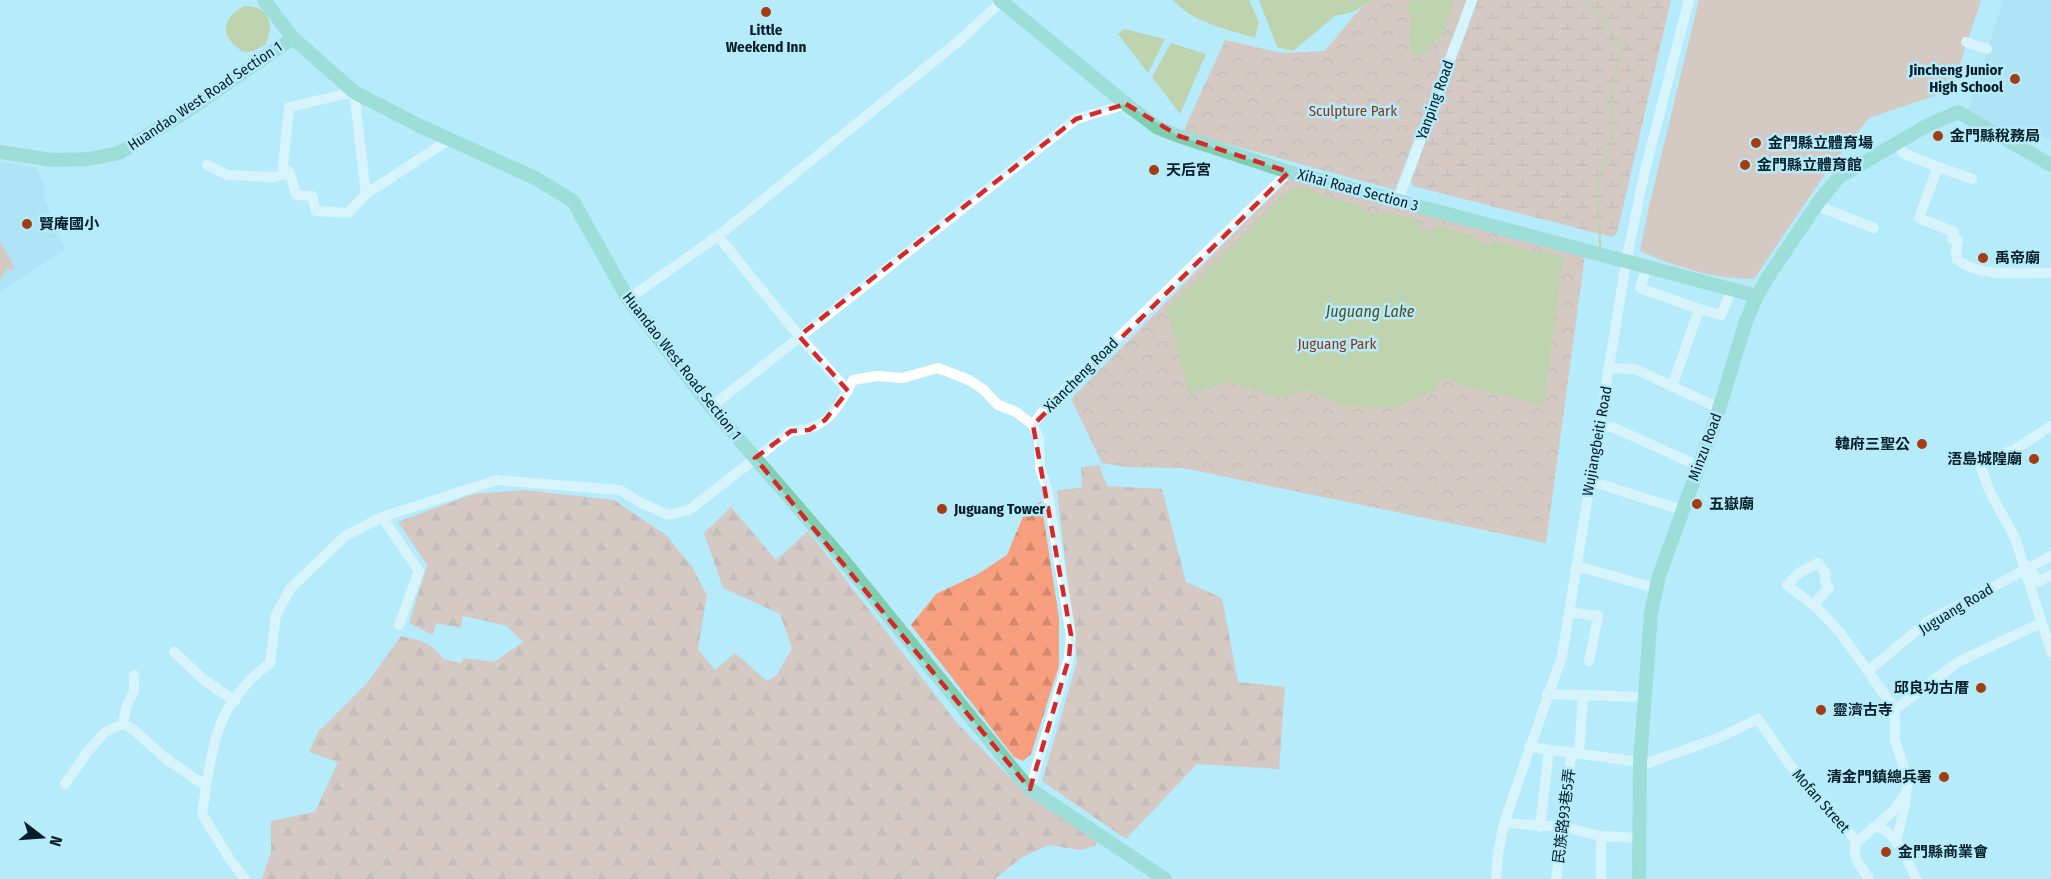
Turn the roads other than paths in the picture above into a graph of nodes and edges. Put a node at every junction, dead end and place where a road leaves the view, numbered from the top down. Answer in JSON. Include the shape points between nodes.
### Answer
{"nodes":[{"id":1,"x":264,"y":0,"type":"edge"},
{"id":2,"x":1472,"y":0,"type":"edge"},
{"id":3,"x":1689,"y":0,"type":"edge"},
{"id":4,"x":1001,"y":1,"type":"edge"},
{"id":5,"x":293,"y":38,"type":"junction"},
{"id":6,"x":1966,"y":42,"type":"dead end"},
{"id":7,"x":1987,"y":49,"type":"dead end"},
{"id":8,"x":354,"y":92,"type":"junction"},
{"id":9,"x":1126,"y":104,"type":"junction"},
{"id":10,"x":450,"y":139,"type":"junction"},
{"id":11,"x":1897,"y":142,"type":"junction"},
{"id":12,"x":0,"y":152,"type":"edge"},
{"id":13,"x":207,"y":165,"type":"dead end"},
{"id":14,"x":2051,"y":165,"type":"edge"},
{"id":15,"x":1938,"y":167,"type":"junction"},
{"id":16,"x":1289,"y":172,"type":"junction"},
{"id":17,"x":290,"y":173,"type":"junction"},
{"id":18,"x":1972,"y":179,"type":"dead end"},
{"id":19,"x":366,"y":194,"type":"junction"},
{"id":20,"x":1398,"y":200,"type":"junction"},
{"id":21,"x":1817,"y":204,"type":"junction"},
{"id":22,"x":1874,"y":228,"type":"dead end"},
{"id":23,"x":718,"y":236,"type":"junction"},
{"id":24,"x":1626,"y":262,"type":"junction"},
{"id":25,"x":1647,"y":267,"type":"junction"},
{"id":26,"x":2051,"y":273,"type":"edge"},
{"id":27,"x":1732,"y":289,"type":"junction"},
{"id":28,"x":1757,"y":296,"type":"junction"},
{"id":29,"x":628,"y":299,"type":"junction"},
{"id":30,"x":1699,"y":309,"type":"junction"},
{"id":31,"x":799,"y":336,"type":"junction"},
{"id":32,"x":1609,"y":368,"type":"junction"},
{"id":33,"x":1672,"y":387,"type":"junction"},
{"id":34,"x":848,"y":391,"type":"junction"},
{"id":35,"x":711,"y":407,"type":"junction"},
{"id":36,"x":1719,"y":408,"type":"junction"},
{"id":37,"x":1033,"y":425,"type":"junction"},
{"id":38,"x":1599,"y":427,"type":"junction"},
{"id":39,"x":2047,"y":428,"type":"edge"},
{"id":40,"x":755,"y":458,"type":"junction"},
{"id":41,"x":1699,"y":465,"type":"junction"},
{"id":42,"x":1590,"y":481,"type":"junction"},
{"id":43,"x":1682,"y":510,"type":"junction"},
{"id":44,"x":382,"y":518,"type":"junction"},
{"id":45,"x":2051,"y":556,"type":"edge"},
{"id":46,"x":1576,"y":566,"type":"junction"},
{"id":47,"x":2028,"y":568,"type":"junction"},
{"id":48,"x":2051,"y":575,"type":"edge"},
{"id":49,"x":1656,"y":588,"type":"junction"},
{"id":50,"x":1813,"y":605,"type":"dead end"},
{"id":51,"x":1569,"y":612,"type":"junction"},
{"id":52,"x":2041,"y":623,"type":"junction"},
{"id":53,"x":399,"y":625,"type":"dead end"},
{"id":54,"x":174,"y":652,"type":"dead end"},
{"id":55,"x":2051,"y":652,"type":"edge"},
{"id":56,"x":1589,"y":661,"type":"dead end"},
{"id":57,"x":1868,"y":671,"type":"junction"},
{"id":58,"x":134,"y":675,"type":"dead end"},
{"id":59,"x":1547,"y":694,"type":"junction"},
{"id":60,"x":1583,"y":696,"type":"junction"},
{"id":61,"x":1643,"y":697,"type":"junction"},
{"id":62,"x":235,"y":700,"type":"junction"},
{"id":63,"x":1895,"y":709,"type":"junction"},
{"id":64,"x":123,"y":724,"type":"junction"},
{"id":65,"x":1529,"y":747,"type":"junction"},
{"id":66,"x":1549,"y":750,"type":"junction"},
{"id":67,"x":1575,"y":753,"type":"junction"},
{"id":68,"x":1644,"y":763,"type":"junction"},
{"id":69,"x":65,"y":784,"type":"dead end"},
{"id":70,"x":206,"y":786,"type":"junction"},
{"id":71,"x":1030,"y":789,"type":"junction"},
{"id":72,"x":1906,"y":793,"type":"junction"},
{"id":73,"x":1504,"y":823,"type":"junction"},
{"id":74,"x":1540,"y":827,"type":"junction"},
{"id":75,"x":1564,"y":827,"type":"junction"},
{"id":76,"x":1873,"y":827,"type":"junction"},
{"id":77,"x":1601,"y":836,"type":"junction"},
{"id":78,"x":1638,"y":838,"type":"junction"},
{"id":79,"x":1857,"y":842,"type":"junction"},
{"id":80,"x":1896,"y":842,"type":"junction"},
{"id":81,"x":1866,"y":878,"type":"edge"},
{"id":82,"x":245,"y":879,"type":"edge"},
{"id":83,"x":1165,"y":879,"type":"edge"},
{"id":84,"x":1496,"y":879,"type":"edge"},
{"id":85,"x":1556,"y":879,"type":"edge"},
{"id":86,"x":1601,"y":879,"type":"edge"},
{"id":87,"x":1639,"y":879,"type":"edge"},
{"id":88,"x":1916,"y":879,"type":"edge"}],
"edges":[{"from":1,"to":5,"type":"main road"},
{"from":2,"to":20,"type":"street","name":"Yanping Road"},
{"from":3,"to":24,"type":"street","name":"Wujiangbeiti Road"},
{"from":4,"to":9,"type":"main road","name":"Xihai Road Section 3"},
{"from":4,"to":23,"type":"street","via":[[960,40]]},
{"from":5,"to":8,"type":"main road","name":"Huandao West Road Section 1"},
{"from":5,"to":12,"type":"main road","name":"Huandao West Road Section 1","via":[[119,153],[52,160]]},
{"from":6,"to":7,"type":"street"},
{"from":8,"to":10,"type":"main road","name":"Huandao West Road Section 1"},
{"from":8,"to":17,"type":"street","via":[[289,107],[284,166]]},
{"from":8,"to":19,"type":"street"},
{"from":9,"to":16,"type":"main road","name":"Xihai Road Section 3","via":[[1158,128]]},
{"from":9,"to":31,"type":"street","via":[[1076,119]]},
{"from":10,"to":19,"type":"street"},
{"from":10,"to":29,"type":"main road","name":"Huandao West Road Section 1","via":[[535,178],[573,201]]},
{"from":11,"to":14,"type":"main road","name":"Minzu Road","via":[[1958,112]]},
{"from":11,"to":15,"type":"street","via":[[1903,153]]},
{"from":11,"to":21,"type":"main road","name":"Minzu Road","via":[[1844,174]]},
{"from":13,"to":17,"type":"street","via":[[228,175],[274,177]]},
{"from":15,"to":18,"type":"street"},
{"from":15,"to":26,"type":"street","via":[[1919,218],[1954,232],[1952,239],[1958,240],[1957,260],[1988,273]]},
{"from":16,"to":20,"type":"main road","name":"Xihai Road Section 3"},
{"from":16,"to":37,"type":"street","name":"Xiancheng Road"},
{"from":17,"to":19,"type":"street","via":[[296,195],[312,196],[316,210],[348,213]]},
{"from":20,"to":24,"type":"main road","name":"Xihai Road Section 3"},
{"from":21,"to":22,"type":"street"},
{"from":21,"to":28,"type":"main road","name":"Minzu Road"},
{"from":23,"to":29,"type":"street"},
{"from":23,"to":31,"type":"street"},
{"from":24,"to":25,"type":"main road","name":"Xihai Road Section 3"},
{"from":24,"to":32,"type":"street","name":"Wujiangbeiti Road"},
{"from":25,"to":27,"type":"main road","name":"Xihai Road Section 3"},
{"from":25,"to":30,"type":"street","via":[[1640,288]]},
{"from":27,"to":28,"type":"main road","name":"Xihai Road Section 3"},
{"from":27,"to":30,"type":"street","via":[[1721,315]]},
{"from":28,"to":36,"type":"main road","name":"Minzu Road"},
{"from":29,"to":35,"type":"main road","name":"Huandao West Road Section 1"},
{"from":30,"to":33,"type":"street"},
{"from":31,"to":34,"type":"street"},
{"from":31,"to":35,"type":"street"},
{"from":32,"to":33,"type":"street","via":[[1635,369]]},
{"from":32,"to":38,"type":"street","name":"Wujiangbeiti Road"},
{"from":33,"to":36,"type":"street"},
{"from":34,"to":37,"type":"street","name":"Xiancheng Road","via":[[853,380],[877,376],[903,378],[938,368],[969,380],[998,405]]},
{"from":34,"to":40,"type":"street","name":"Xiancheng Road","via":[[825,420],[808,430],[791,431]]},
{"from":35,"to":40,"type":"main road","name":"Huandao West Road Section 1"},
{"from":36,"to":41,"type":"main road","name":"Minzu Road"},
{"from":37,"to":71,"type":"street","via":[[1039,438],[1040,468],[1047,488],[1071,634],[1069,658]]},
{"from":38,"to":41,"type":"street","via":[[1612,427]]},
{"from":38,"to":42,"type":"street","name":"Wujiangbeiti Road"},
{"from":39,"to":47,"type":"street","via":[[2014,450],[1980,464]]},
{"from":40,"to":44,"type":"street","name":"Xiancheng Road","via":[[689,510],[668,516],[620,490],[497,480]]},
{"from":40,"to":71,"type":"main road","name":"Huandao West Road Section 1"},
{"from":41,"to":43,"type":"main road","name":"Minzu Road"},
{"from":42,"to":43,"type":"street"},
{"from":42,"to":46,"type":"street","name":"Wujiangbeiti Road"},
{"from":43,"to":49,"type":"main road","name":"Minzu Road"},
{"from":44,"to":53,"type":"street","via":[[419,571]]},
{"from":44,"to":62,"type":"street","name":"Xiancheng Road","via":[[345,536],[290,589],[276,615],[270,663]]},
{"from":45,"to":47,"type":"street","name":"Juguang Road"},
{"from":46,"to":49,"type":"street"},
{"from":46,"to":51,"type":"street","name":"Wujiangbeiti Road"},
{"from":47,"to":48,"type":"street","via":[[2038,582]]},
{"from":47,"to":52,"type":"street"},
{"from":47,"to":57,"type":"street","name":"Juguang Road","via":[[1928,622]]},
{"from":49,"to":61,"type":"main road","name":"Minzu Road"},
{"from":50,"to":57,"type":"street","via":[[1839,630]]},
{"from":51,"to":56,"type":"street","via":[[1598,616]]},
{"from":51,"to":59,"type":"street","name":"Wujiangbeiti Road","via":[[1562,657]]},
{"from":52,"to":55,"type":"street"},
{"from":52,"to":63,"type":"street","via":[[1958,662]]},
{"from":54,"to":62,"type":"street","via":[[204,680]]},
{"from":57,"to":63,"type":"street"},
{"from":58,"to":64,"type":"street","via":[[134,691]]},
{"from":59,"to":60,"type":"street"},
{"from":59,"to":65,"type":"street","name":"Wujiangbeiti Road"},
{"from":60,"to":61,"type":"street"},
{"from":60,"to":67,"type":"street","name":"民族路93巷5弄"},
{"from":61,"to":68,"type":"main road","name":"Minzu Road"},
{"from":62,"to":70,"type":"street","name":"Xiancheng Road","via":[[216,741]]},
{"from":63,"to":72,"type":"street","via":[[1895,740],[1907,773]]},
{"from":64,"to":69,"type":"street","via":[[105,732]]},
{"from":64,"to":70,"type":"street"},
{"from":65,"to":66,"type":"street"},
{"from":65,"to":73,"type":"street","name":"Wujiangbeiti Road"},
{"from":66,"to":67,"type":"street"},
{"from":66,"to":74,"type":"street"},
{"from":67,"to":68,"type":"street"},
{"from":67,"to":75,"type":"street","name":"民族路93巷5弄"},
{"from":68,"to":78,"type":"main road","name":"Minzu Road"},
{"from":68,"to":79,"type":"street","name":"Mofan Street","via":[[1718,738],[1758,719],[1785,759]]},
{"from":70,"to":82,"type":"street","name":"Xiancheng Road","via":[[202,814]]},
{"from":71,"to":83,"type":"main road","name":"Huandao West Road Section 1"},
{"from":72,"to":76,"type":"street","via":[[1892,812]]},
{"from":72,"to":80,"type":"street"},
{"from":73,"to":74,"type":"street"},
{"from":73,"to":84,"type":"street","name":"Wujiangbeiti Road"},
{"from":74,"to":75,"type":"street"},
{"from":75,"to":77,"type":"street"},
{"from":75,"to":85,"type":"street","name":"民族路93巷5弄"},
{"from":76,"to":79,"type":"street"},
{"from":76,"to":80,"type":"street","via":[[1883,828]]},
{"from":77,"to":78,"type":"street"},
{"from":77,"to":86,"type":"street"},
{"from":78,"to":87,"type":"main road","name":"Minzu Road"},
{"from":79,"to":81,"type":"street","via":[[1855,857]]},
{"from":80,"to":88,"type":"street"}]}
